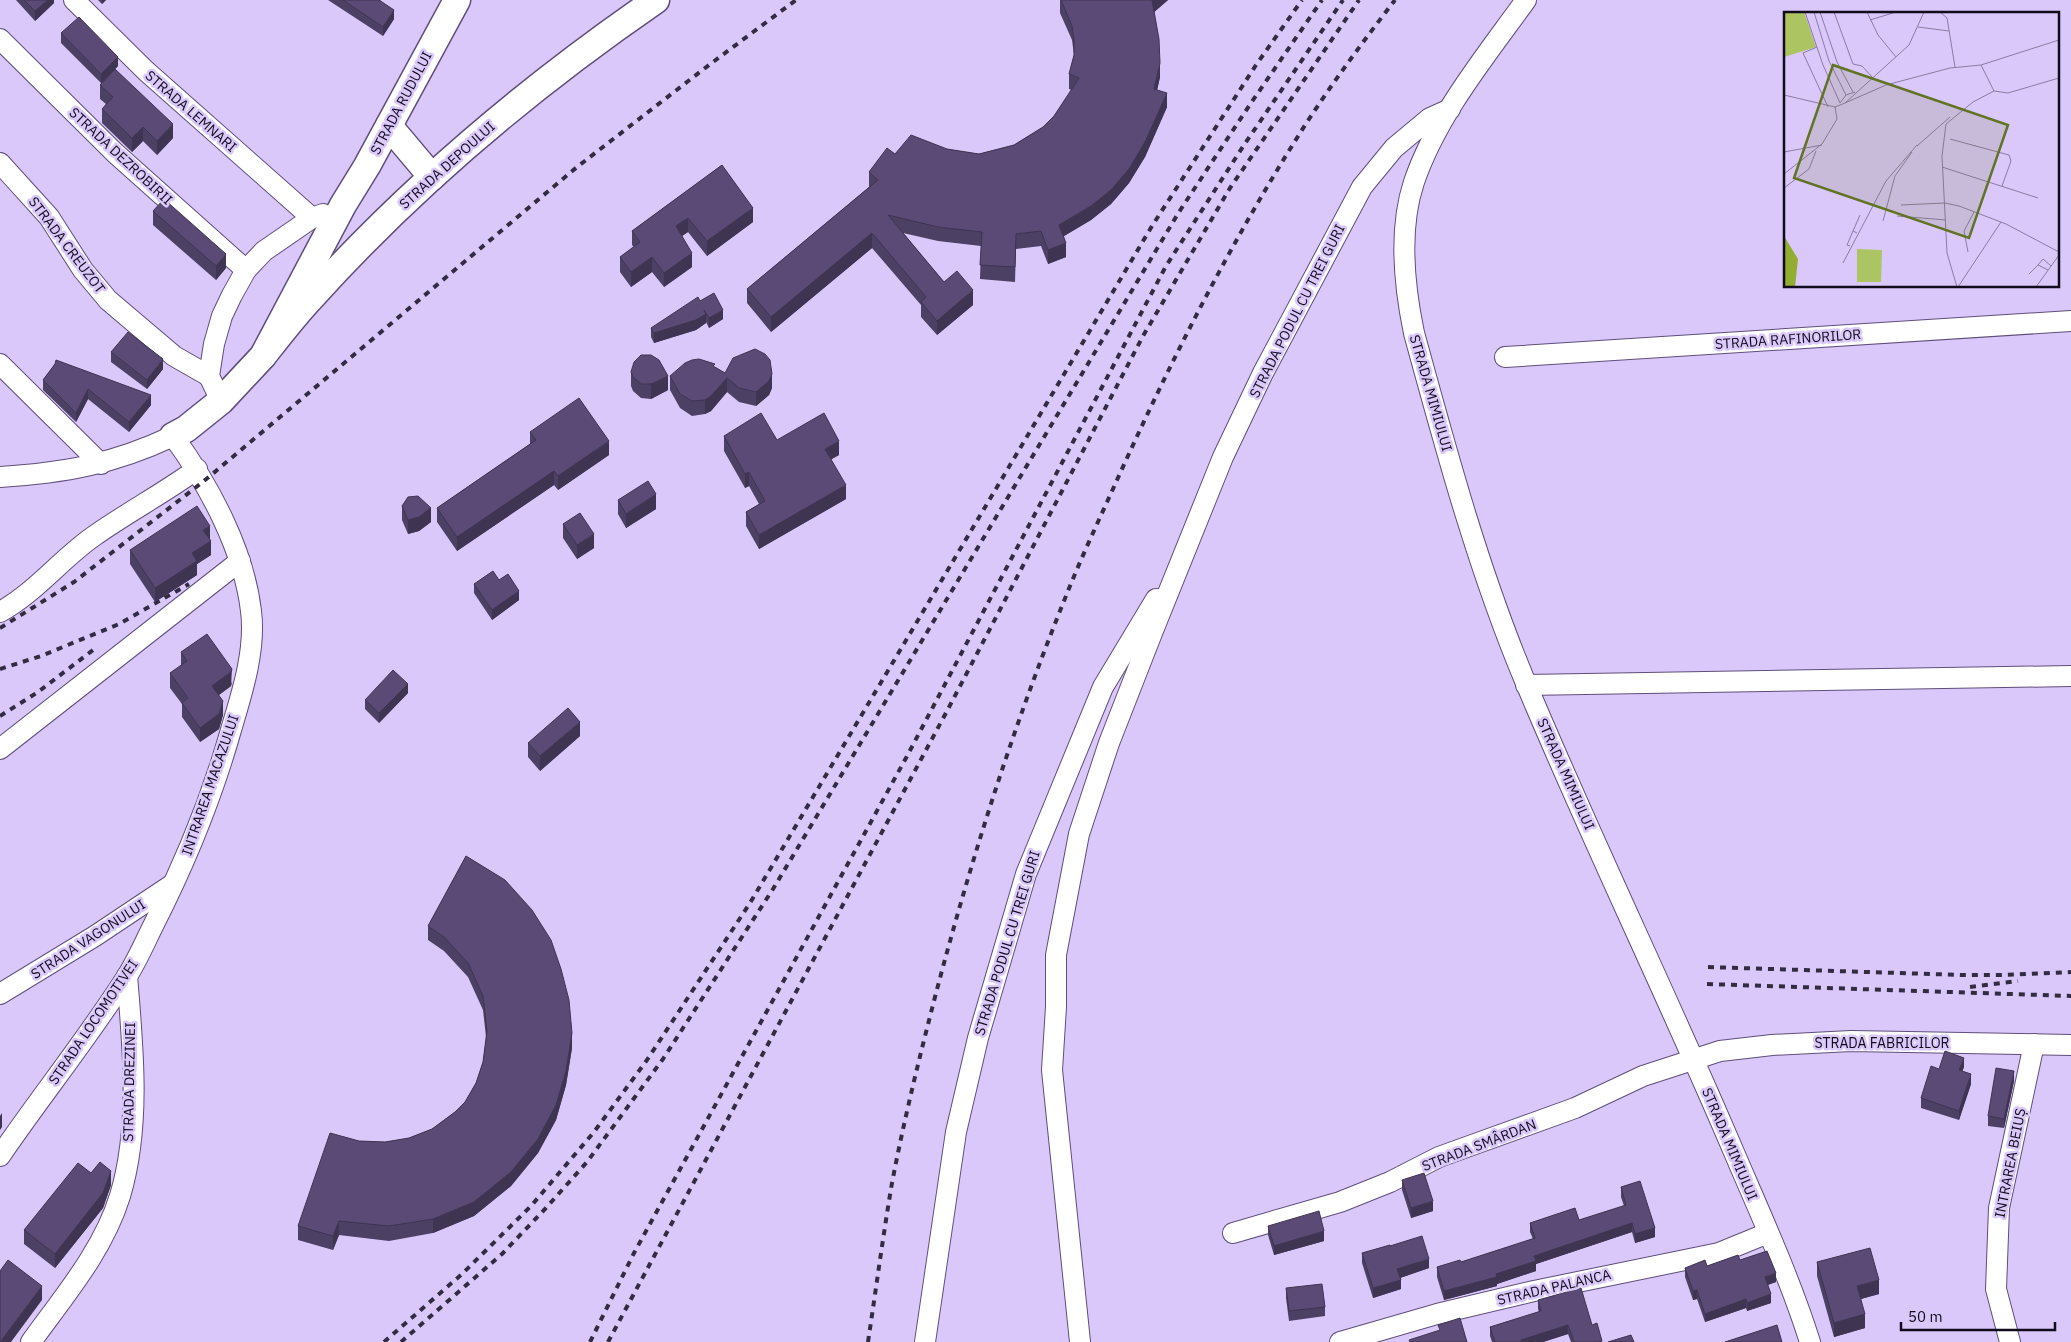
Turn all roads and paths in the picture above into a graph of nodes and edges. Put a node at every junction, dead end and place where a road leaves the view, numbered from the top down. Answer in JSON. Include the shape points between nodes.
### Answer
{"nodes":[{"id":1,"x":74,"y":0,"type":"edge"},
{"id":2,"x":457,"y":0,"type":"edge"},
{"id":3,"x":656,"y":0,"type":"edge"},
{"id":4,"x":1526,"y":0,"type":"edge"},
{"id":5,"x":0,"y":39,"type":"edge"},
{"id":6,"x":1450,"y":110,"type":"junction"},
{"id":7,"x":389,"y":126,"type":"junction"},
{"id":8,"x":0,"y":163,"type":"edge"},
{"id":9,"x":432,"y":177,"type":"junction"},
{"id":10,"x":343,"y":205,"type":"junction"},
{"id":11,"x":312,"y":218,"type":"junction"},
{"id":12,"x":246,"y":270,"type":"junction"},
{"id":13,"x":2071,"y":322,"type":"edge"},
{"id":14,"x":262,"y":356,"type":"junction"},
{"id":15,"x":1505,"y":357,"type":"dead end"},
{"id":16,"x":0,"y":364,"type":"edge"},
{"id":17,"x":209,"y":376,"type":"junction"},
{"id":18,"x":220,"y":401,"type":"junction"},
{"id":19,"x":173,"y":436,"type":"junction"},
{"id":20,"x":101,"y":464,"type":"junction"},
{"id":21,"x":197,"y":469,"type":"junction"},
{"id":22,"x":0,"y":477,"type":"edge"},
{"id":23,"x":1187,"y":546,"type":"junction"},
{"id":24,"x":240,"y":561,"type":"junction"},
{"id":25,"x":0,"y":612,"type":"edge"},
{"id":26,"x":2071,"y":676,"type":"edge"},
{"id":27,"x":1526,"y":685,"type":"junction"},
{"id":28,"x":0,"y":749,"type":"edge"},
{"id":29,"x":175,"y":882,"type":"junction"},
{"id":30,"x":127,"y":976,"type":"junction"},
{"id":31,"x":0,"y":994,"type":"edge"},
{"id":32,"x":2034,"y":1044,"type":"junction"},
{"id":33,"x":2071,"y":1045,"type":"edge"},
{"id":34,"x":1694,"y":1058,"type":"junction"},
{"id":35,"x":0,"y":1156,"type":"edge"},
{"id":36,"x":1233,"y":1233,"type":"dead end"},
{"id":37,"x":1768,"y":1234,"type":"junction"},
{"id":38,"x":31,"y":1342,"type":"edge"},
{"id":39,"x":925,"y":1342,"type":"edge"},
{"id":40,"x":1080,"y":1342,"type":"edge"},
{"id":41,"x":1340,"y":1342,"type":"edge"},
{"id":42,"x":1810,"y":1342,"type":"edge"},
{"id":43,"x":2010,"y":1342,"type":"edge"}],
"edges":[{"from":1,"to":11,"type":"street","name":"STRADA LEMNARI","via":[[146,71]]},
{"from":2,"to":7,"type":"main road","name":"STRADA RUDULUI"},
{"from":3,"to":9,"type":"main road","name":"STRADA DEPOULUI","via":[[503,115]]},
{"from":4,"to":6,"type":"street","name":"STRADA MIMIULUI"},
{"from":5,"to":12,"type":"street","name":"STRADA DEZROBIRII","via":[[115,153]]},
{"from":6,"to":23,"type":"street","name":"STRADA PODUL CU TREI GURI","via":[[1430,118],[1408,135],[1362,187],[1263,373],[1223,457]]},
{"from":6,"to":27,"type":"street","name":"STRADA MIMIULUI","via":[[1428,146],[1414,184],[1404,253],[1408,306],[1482,567]]},
{"from":7,"to":9,"type":"main road"},
{"from":7,"to":10,"type":"main road","name":"STRADA RUDULUI"},
{"from":8,"to":17,"type":"street","name":"STRADA CREUZOT","via":[[49,218],[83,270],[108,300],[174,356]]},
{"from":9,"to":14,"type":"main road","name":"STRADA DEPOULUI","via":[[309,299]]},
{"from":10,"to":11,"type":"street"},
{"from":10,"to":14,"type":"main road","name":"STRADA RUDULUI"},
{"from":11,"to":12,"type":"street","via":[[264,251]]},
{"from":12,"to":17,"type":"street","via":[[222,316]]},
{"from":13,"to":15,"type":"street","name":"STRADA RAFINORILOR"},
{"from":14,"to":18,"type":"main road","name":"STRADA RUDULUI"},
{"from":16,"to":20,"type":"street"},
{"from":17,"to":18,"type":"street"},
{"from":18,"to":19,"type":"main road","name":"STRADA RUDULUI"},
{"from":19,"to":20,"type":"street","name":"STRADA RUDULUI"},
{"from":19,"to":21,"type":"street","name":"INTRAREA MACAZULUI"},
{"from":20,"to":22,"type":"street","name":"STRADA RUDULUI"},
{"from":21,"to":24,"type":"street","name":"INTRAREA MACAZULUI"},
{"from":21,"to":25,"type":"street","via":[[94,536],[30,592]]},
{"from":23,"to":39,"type":"street","name":"STRADA PODUL CU TREI GURI","via":[[1103,687],[1026,874],[978,1038],[956,1132]]},
{"from":23,"to":40,"type":"street","name":"STRADA PODUL CU TREI GURI","via":[[1109,743],[1079,834],[1056,955],[1052,1070]]},
{"from":24,"to":28,"type":"street"},
{"from":24,"to":29,"type":"street","name":"INTRAREA MACAZULUI","via":[[252,612],[245,674],[215,780]]},
{"from":26,"to":27,"type":"street"},
{"from":27,"to":34,"type":"street","name":"STRADA MIMIULUI"},
{"from":29,"to":30,"type":"street","name":"STRADA LOCOMOTIVEI"},
{"from":29,"to":31,"type":"street","name":"STRADA VAGONULUI"},
{"from":30,"to":35,"type":"street","name":"STRADA LOCOMOTIVEI"},
{"from":30,"to":38,"type":"street","name":"STRADA DREZINEI","via":[[132,1120],[120,1196],[86,1265]]},
{"from":32,"to":33,"type":"street","name":"STRADA FABRICILOR"},
{"from":32,"to":34,"type":"street","name":"STRADA FABRICILOR","via":[[1851,1041],[1772,1045],[1720,1051]]},
{"from":32,"to":43,"type":"street","name":"INTRAREA BEIUȘ","via":[[2000,1208],[1996,1289]]},
{"from":34,"to":36,"type":"street","name":"STRADA SMÂRDAN","via":[[1643,1076],[1575,1108],[1439,1157],[1340,1202]]},
{"from":34,"to":37,"type":"street","name":"STRADA MIMIULUI"},
{"from":37,"to":41,"type":"street","name":"STRADA PALANCA","via":[[1719,1253],[1525,1293]]},
{"from":37,"to":42,"type":"street","name":"STRADA MIMIULUI"}]}
